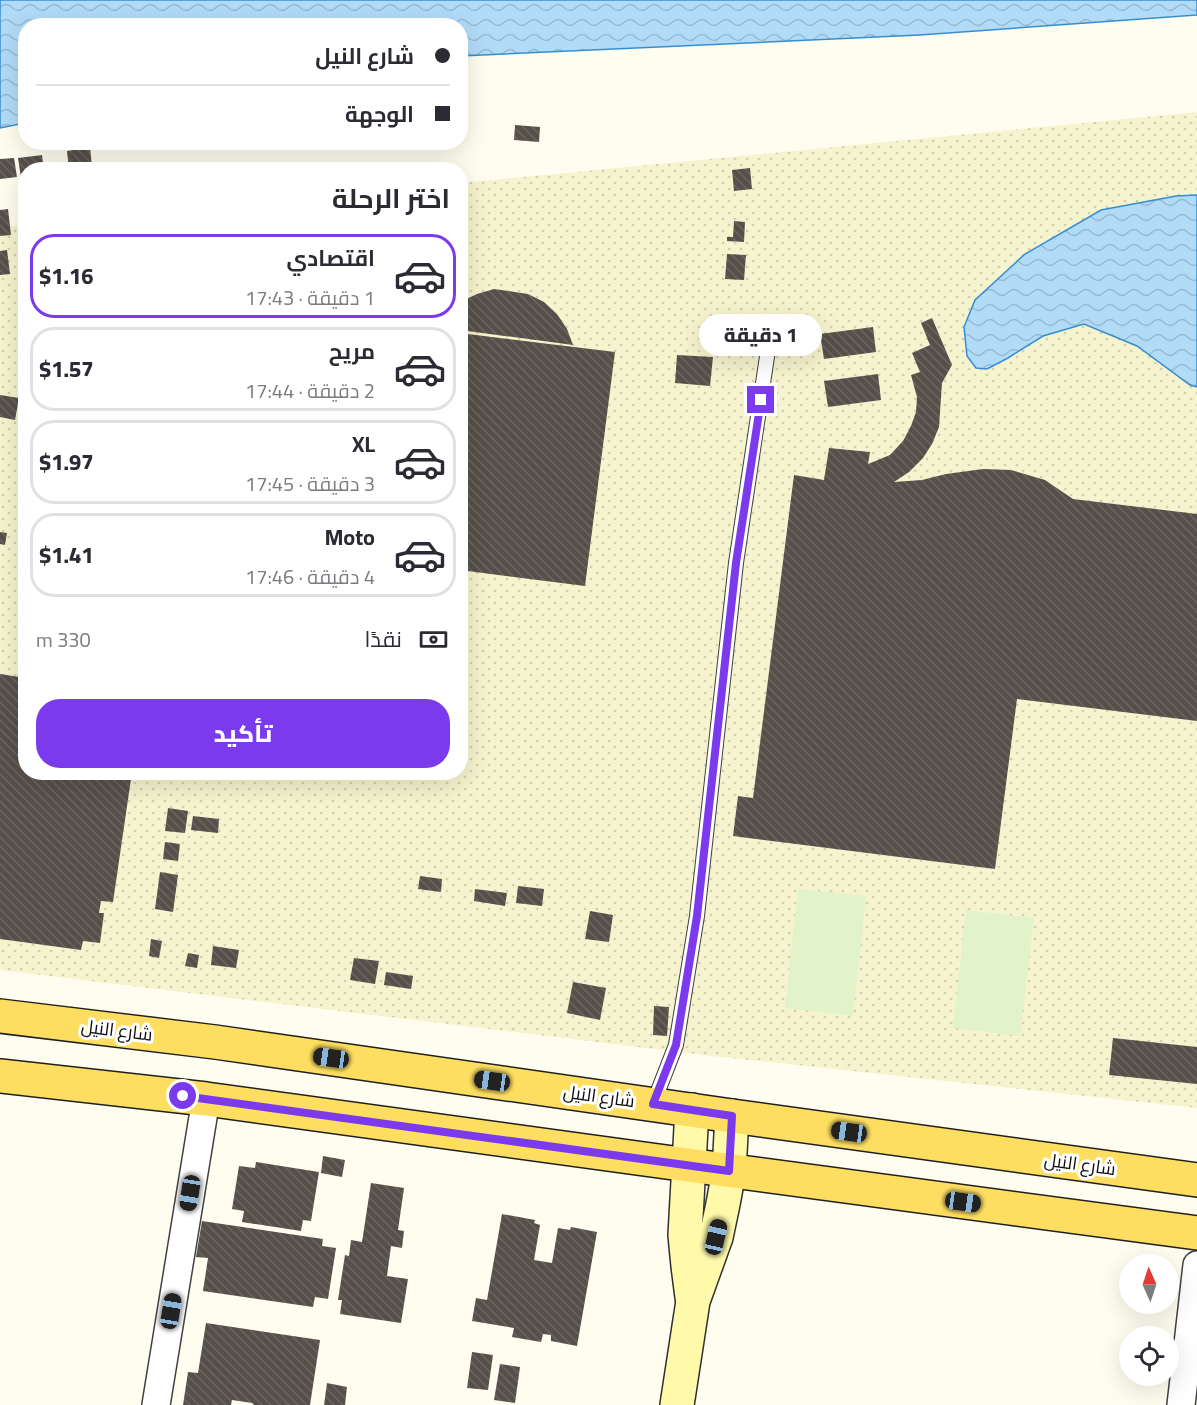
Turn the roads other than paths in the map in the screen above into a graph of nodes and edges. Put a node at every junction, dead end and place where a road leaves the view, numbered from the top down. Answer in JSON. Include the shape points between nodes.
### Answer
{"nodes":[{"id":1,"x":771,"y":330,"type":"dead end"},
{"id":2,"x":0,"y":1016,"type":"edge"},
{"id":3,"x":0,"y":1076,"type":"edge"},
{"id":4,"x":206,"y":1099,"type":"junction"},
{"id":5,"x":653,"y":1104,"type":"junction"},
{"id":6,"x":692,"y":1110,"type":"junction"},
{"id":7,"x":732,"y":1116,"type":"junction"},
{"id":8,"x":688,"y":1165,"type":"junction"},
{"id":9,"x":729,"y":1171,"type":"junction"},
{"id":10,"x":1197,"y":1180,"type":"edge"},
{"id":11,"x":1197,"y":1233,"type":"edge"},
{"id":12,"x":1197,"y":1265,"type":"edge"},
{"id":13,"x":693,"y":1301,"type":"junction"},
{"id":14,"x":156,"y":1405,"type":"edge"},
{"id":15,"x":676,"y":1405,"type":"edge"},
{"id":16,"x":1182,"y":1405,"type":"edge"}],
"edges":[{"from":1,"to":5,"type":"lane","via":[[736,563],[697,916],[676,1045]]},
{"from":2,"to":5,"type":"main road","name":"شارع النيل"},
{"from":3,"to":4,"type":"main road"},
{"from":4,"to":8,"type":"main road"},
{"from":4,"to":14,"type":"street"},
{"from":5,"to":6,"type":"main road","name":"شارع النيل"},
{"from":6,"to":7,"type":"main road","name":"شارع النيل"},
{"from":6,"to":8,"type":"street"},
{"from":7,"to":9,"type":"street"},
{"from":7,"to":10,"type":"main road","name":"شارع النيل"},
{"from":8,"to":9,"type":"main road"},
{"from":8,"to":13,"type":"street","via":[[685,1235]]},
{"from":9,"to":11,"type":"main road"},
{"from":9,"to":13,"type":"street","via":[[716,1237]]},
{"from":12,"to":16,"type":"street"},
{"from":13,"to":15,"type":"street"}]}
